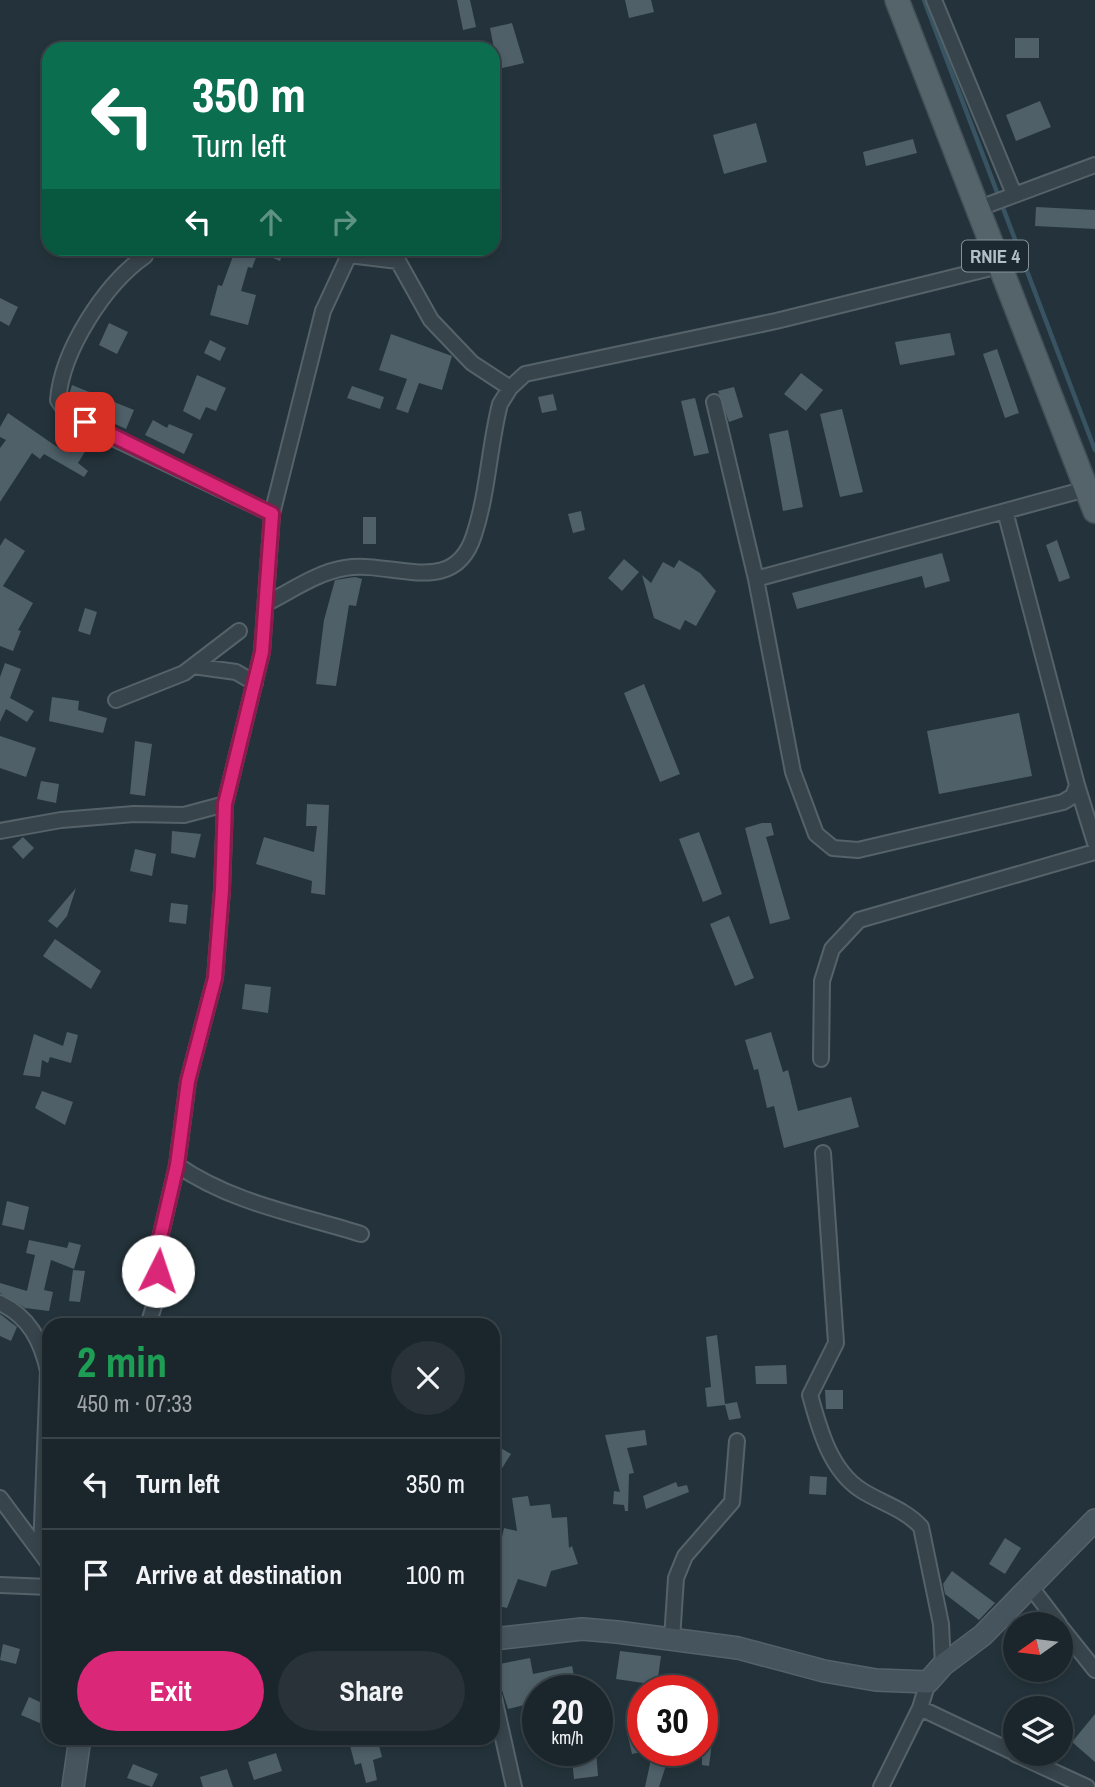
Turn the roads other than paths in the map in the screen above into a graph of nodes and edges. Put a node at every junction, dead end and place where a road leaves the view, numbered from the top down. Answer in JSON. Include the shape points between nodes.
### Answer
{"nodes":[{"id":1,"x":897,"y":0,"type":"edge"},
{"id":2,"x":934,"y":0,"type":"edge"},
{"id":3,"x":1095,"y":165,"type":"edge"},
{"id":4,"x":1014,"y":194,"type":"junction"},
{"id":5,"x":977,"y":209,"type":"junction"},
{"id":6,"x":145,"y":256,"type":"dead end"},
{"id":7,"x":349,"y":256,"type":"edge"},
{"id":8,"x":357,"y":256,"type":"edge"},
{"id":9,"x":999,"y":266,"type":"junction"},
{"id":10,"x":510,"y":388,"type":"junction"},
{"id":11,"x":714,"y":402,"type":"dead end"},
{"id":12,"x":1086,"y":489,"type":"junction"},
{"id":13,"x":1005,"y":511,"type":"junction"},
{"id":14,"x":1095,"y":511,"type":"edge"},
{"id":15,"x":272,"y":514,"type":"junction"},
{"id":16,"x":756,"y":579,"type":"junction"},
{"id":17,"x":267,"y":603,"type":"junction"},
{"id":18,"x":239,"y":631,"type":"dead end"},
{"id":19,"x":193,"y":666,"type":"junction"},
{"id":20,"x":255,"y":682,"type":"junction"},
{"id":21,"x":116,"y":700,"type":"dead end"},
{"id":22,"x":1077,"y":785,"type":"junction"},
{"id":23,"x":225,"y":804,"type":"junction"},
{"id":24,"x":0,"y":831,"type":"edge"},
{"id":25,"x":1095,"y":843,"type":"edge"},
{"id":26,"x":1095,"y":852,"type":"edge"},
{"id":27,"x":821,"y":1059,"type":"dead end"},
{"id":28,"x":823,"y":1153,"type":"dead end"},
{"id":29,"x":177,"y":1165,"type":"junction"},
{"id":30,"x":361,"y":1234,"type":"dead end"},
{"id":31,"x":0,"y":1303,"type":"edge"},
{"id":32,"x":150,"y":1318,"type":"edge"},
{"id":33,"x":42,"y":1344,"type":"edge"},
{"id":34,"x":737,"y":1441,"type":"dead end"},
{"id":35,"x":0,"y":1498,"type":"edge"},
{"id":36,"x":1095,"y":1520,"type":"edge"},
{"id":37,"x":42,"y":1538,"type":"edge"},
{"id":38,"x":41,"y":1550,"type":"joint"},
{"id":39,"x":0,"y":1585,"type":"edge"},
{"id":40,"x":1030,"y":1586,"type":"junction"},
{"id":41,"x":42,"y":1587,"type":"edge"},
{"id":42,"x":1050,"y":1612,"type":"edge"},
{"id":43,"x":500,"y":1638,"type":"edge"},
{"id":44,"x":672,"y":1639,"type":"junction"},
{"id":45,"x":1073,"y":1642,"type":"edge"},
{"id":46,"x":943,"y":1665,"type":"junction"},
{"id":47,"x":1095,"y":1670,"type":"edge"},
{"id":48,"x":929,"y":1682,"type":"junction"},
{"id":49,"x":920,"y":1708,"type":"junction"},
{"id":50,"x":500,"y":1725,"type":"edge"},
{"id":51,"x":79,"y":1745,"type":"edge"},
{"id":52,"x":1003,"y":1747,"type":"edge"},
{"id":53,"x":1043,"y":1766,"type":"edge"},
{"id":54,"x":73,"y":1787,"type":"edge"},
{"id":55,"x":514,"y":1787,"type":"edge"},
{"id":56,"x":881,"y":1787,"type":"edge"},
{"id":57,"x":1087,"y":1787,"type":"edge"}],
"edges":[{"from":1,"to":5,"type":"main road","number":"RNIE 4"},
{"from":2,"to":4,"type":"street"},
{"from":3,"to":4,"type":"street"},
{"from":4,"to":5,"type":"street"},
{"from":5,"to":9,"type":"main road","number":"RNIE 4"},
{"from":6,"to":15,"type":"street","via":[[115,282],[92,311],[68,358],[58,400],[66,412],[121,442]]},
{"from":7,"to":15,"type":"street","via":[[323,311]]},
{"from":8,"to":10,"type":"street","via":[[398,261],[431,320],[472,363]]},
{"from":9,"to":10,"type":"street","via":[[776,321],[544,369],[525,374]]},
{"from":9,"to":12,"type":"main road","number":"RNIE 4"},
{"from":10,"to":17,"type":"street","via":[[500,404],[474,536],[462,560],[449,571],[434,574],[366,565],[341,568]]},
{"from":11,"to":16,"type":"street"},
{"from":12,"to":13,"type":"street"},
{"from":12,"to":14,"type":"main road","number":"RNIE 4"},
{"from":13,"to":16,"type":"street"},
{"from":13,"to":22,"type":"street"},
{"from":15,"to":17,"type":"street"},
{"from":16,"to":22,"type":"street","via":[[793,772],[816,834],[833,848],[858,850],[1063,802],[1073,796]]},
{"from":17,"to":20,"type":"street"},
{"from":18,"to":19,"type":"street"},
{"from":19,"to":20,"type":"street","via":[[236,672]]},
{"from":19,"to":21,"type":"street","via":[[168,682]]},
{"from":20,"to":23,"type":"street"},
{"from":22,"to":25,"type":"street"},
{"from":23,"to":24,"type":"street","via":[[184,815],[61,820]]},
{"from":23,"to":29,"type":"street","via":[[215,978],[188,1081]]},
{"from":26,"to":27,"type":"street","via":[[859,920],[832,950],[821,981]]},
{"from":28,"to":46,"type":"street","via":[[836,1343],[810,1395],[836,1464],[858,1488],[912,1517],[921,1527]]},
{"from":29,"to":30,"type":"street","via":[[238,1199]]},
{"from":29,"to":32,"type":"street","via":[[157,1251],[159,1290]]},
{"from":31,"to":33,"type":"street","via":[[27,1322]]},
{"from":34,"to":44,"type":"street","via":[[732,1502],[685,1556],[676,1578]]},
{"from":35,"to":38,"type":"street"},
{"from":36,"to":40,"type":"street"},
{"from":37,"to":38,"type":"street"},
{"from":39,"to":41,"type":"street"},
{"from":40,"to":42,"type":"street"},
{"from":40,"to":46,"type":"street","via":[[983,1635]]},
{"from":43,"to":44,"type":"street","via":[[582,1629]]},
{"from":44,"to":48,"type":"street","via":[[738,1648],[837,1674]]},
{"from":45,"to":47,"type":"street"},
{"from":46,"to":48,"type":"street"},
{"from":48,"to":49,"type":"street"},
{"from":49,"to":52,"type":"street"},
{"from":49,"to":56,"type":"street"},
{"from":50,"to":55,"type":"street"},
{"from":51,"to":54,"type":"street"},
{"from":53,"to":57,"type":"street"}]}
